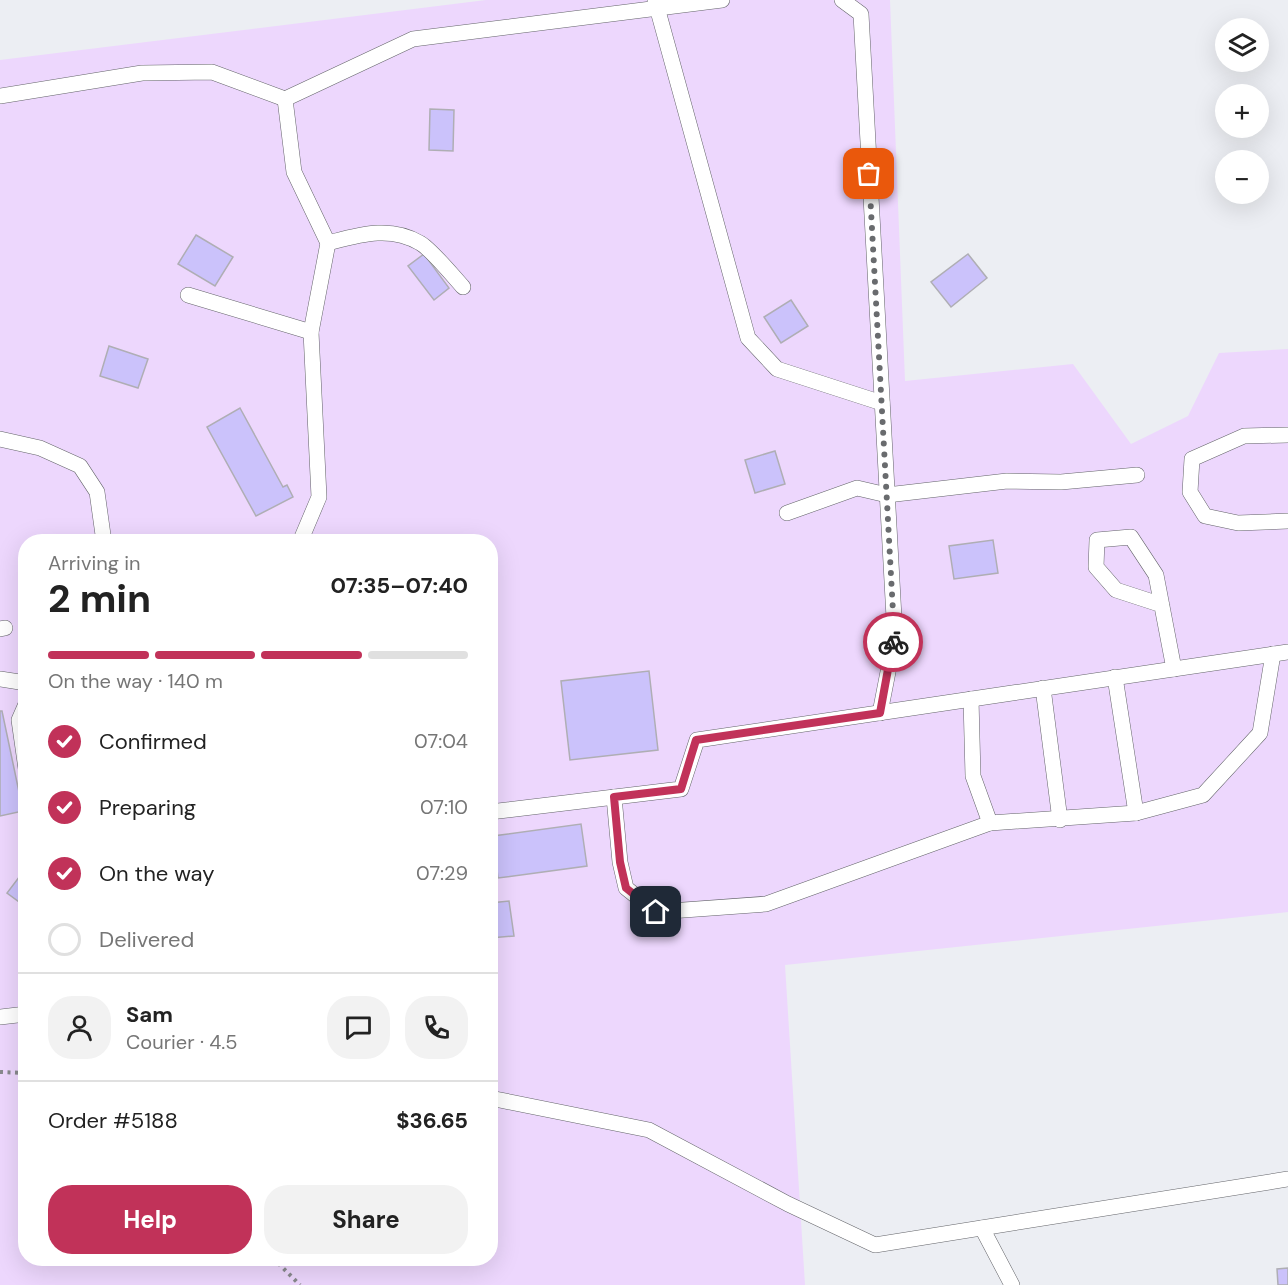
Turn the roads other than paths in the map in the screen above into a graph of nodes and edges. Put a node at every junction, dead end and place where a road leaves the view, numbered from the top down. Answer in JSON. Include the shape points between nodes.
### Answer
{"nodes":[{"id":1,"x":722,"y":0,"type":"edge"},
{"id":2,"x":842,"y":0,"type":"edge"},
{"id":3,"x":656,"y":4,"type":"edge"},
{"id":4,"x":0,"y":96,"type":"edge"},
{"id":5,"x":285,"y":99,"type":"junction"},
{"id":6,"x":328,"y":243,"type":"junction"},
{"id":7,"x":463,"y":287,"type":"dead end"},
{"id":8,"x":188,"y":295,"type":"dead end"},
{"id":9,"x":311,"y":333,"type":"junction"},
{"id":10,"x":882,"y":403,"type":"junction"},
{"id":11,"x":1288,"y":435,"type":"edge"},
{"id":12,"x":5,"y":443,"type":"edge"},
{"id":13,"x":1137,"y":475,"type":"dead end"},
{"id":14,"x":887,"y":495,"type":"junction"},
{"id":15,"x":787,"y":513,"type":"dead end"},
{"id":16,"x":1288,"y":521,"type":"edge"},
{"id":17,"x":103,"y":534,"type":"edge"},
{"id":18,"x":304,"y":534,"type":"edge"},
{"id":19,"x":1162,"y":605,"type":"junction"},
{"id":20,"x":1280,"y":653,"type":"edge"},
{"id":21,"x":1174,"y":669,"type":"junction"},
{"id":22,"x":1114,"y":677,"type":"junction"},
{"id":23,"x":0,"y":679,"type":"edge"},
{"id":24,"x":18,"y":682,"type":"edge"},
{"id":25,"x":1043,"y":688,"type":"junction"},
{"id":26,"x":971,"y":699,"type":"junction"},
{"id":27,"x":880,"y":713,"type":"junction"},
{"id":28,"x":614,"y":797,"type":"junction"},
{"id":29,"x":498,"y":811,"type":"edge"},
{"id":30,"x":1136,"y":813,"type":"junction"},
{"id":31,"x":1060,"y":820,"type":"junction"},
{"id":32,"x":990,"y":823,"type":"junction"},
{"id":33,"x":18,"y":1015,"type":"edge"},
{"id":34,"x":0,"y":1017,"type":"edge"},
{"id":35,"x":498,"y":1100,"type":"edge"},
{"id":36,"x":1288,"y":1179,"type":"edge"},
{"id":37,"x":982,"y":1228,"type":"junction"},
{"id":38,"x":1012,"y":1285,"type":"edge"}],
"edges":[{"from":1,"to":3,"type":"lane"},
{"from":2,"to":10,"type":"lane","via":[[861,14]]},
{"from":3,"to":5,"type":"lane","via":[[413,39]]},
{"from":3,"to":10,"type":"lane","via":[[748,338],[777,369]]},
{"from":4,"to":5,"type":"lane","via":[[142,73],[212,72]]},
{"from":5,"to":6,"type":"lane","via":[[294,172]]},
{"from":6,"to":7,"type":"lane","via":[[370,232],[396,234],[421,243]]},
{"from":6,"to":9,"type":"lane"},
{"from":8,"to":9,"type":"lane"},
{"from":9,"to":18,"type":"lane","via":[[320,497]]},
{"from":10,"to":14,"type":"lane"},
{"from":11,"to":16,"type":"lane","via":[[1244,436],[1192,459],[1191,492],[1205,516],[1238,523]]},
{"from":12,"to":17,"type":"lane","via":[[40,448],[80,466],[97,492]]},
{"from":13,"to":14,"type":"lane","via":[[1062,482],[1007,481]]},
{"from":14,"to":15,"type":"lane","via":[[857,488]]},
{"from":14,"to":27,"type":"lane","via":[[894,636]]},
{"from":19,"to":19,"type":"lane","via":[[1156,574],[1131,537],[1097,540],[1096,567],[1116,590]]},
{"from":19,"to":21,"type":"lane"},
{"from":20,"to":21,"type":"lane"},
{"from":20,"to":30,"type":"lane","via":[[1260,733],[1203,795]]},
{"from":21,"to":22,"type":"lane"},
{"from":22,"to":25,"type":"lane"},
{"from":22,"to":30,"type":"lane"},
{"from":23,"to":24,"type":"lane"},
{"from":25,"to":26,"type":"lane"},
{"from":25,"to":31,"type":"lane"},
{"from":26,"to":27,"type":"lane"},
{"from":26,"to":32,"type":"lane","via":[[973,776]]},
{"from":27,"to":28,"type":"lane","via":[[696,740],[681,789]]},
{"from":28,"to":29,"type":"lane"},
{"from":28,"to":32,"type":"lane","via":[[626,888],[656,912],[766,904]]},
{"from":30,"to":31,"type":"lane"},
{"from":31,"to":32,"type":"lane"},
{"from":33,"to":34,"type":"lane"},
{"from":35,"to":37,"type":"lane","via":[[649,1130],[875,1245]]},
{"from":36,"to":37,"type":"lane"},
{"from":37,"to":38,"type":"lane"}]}
